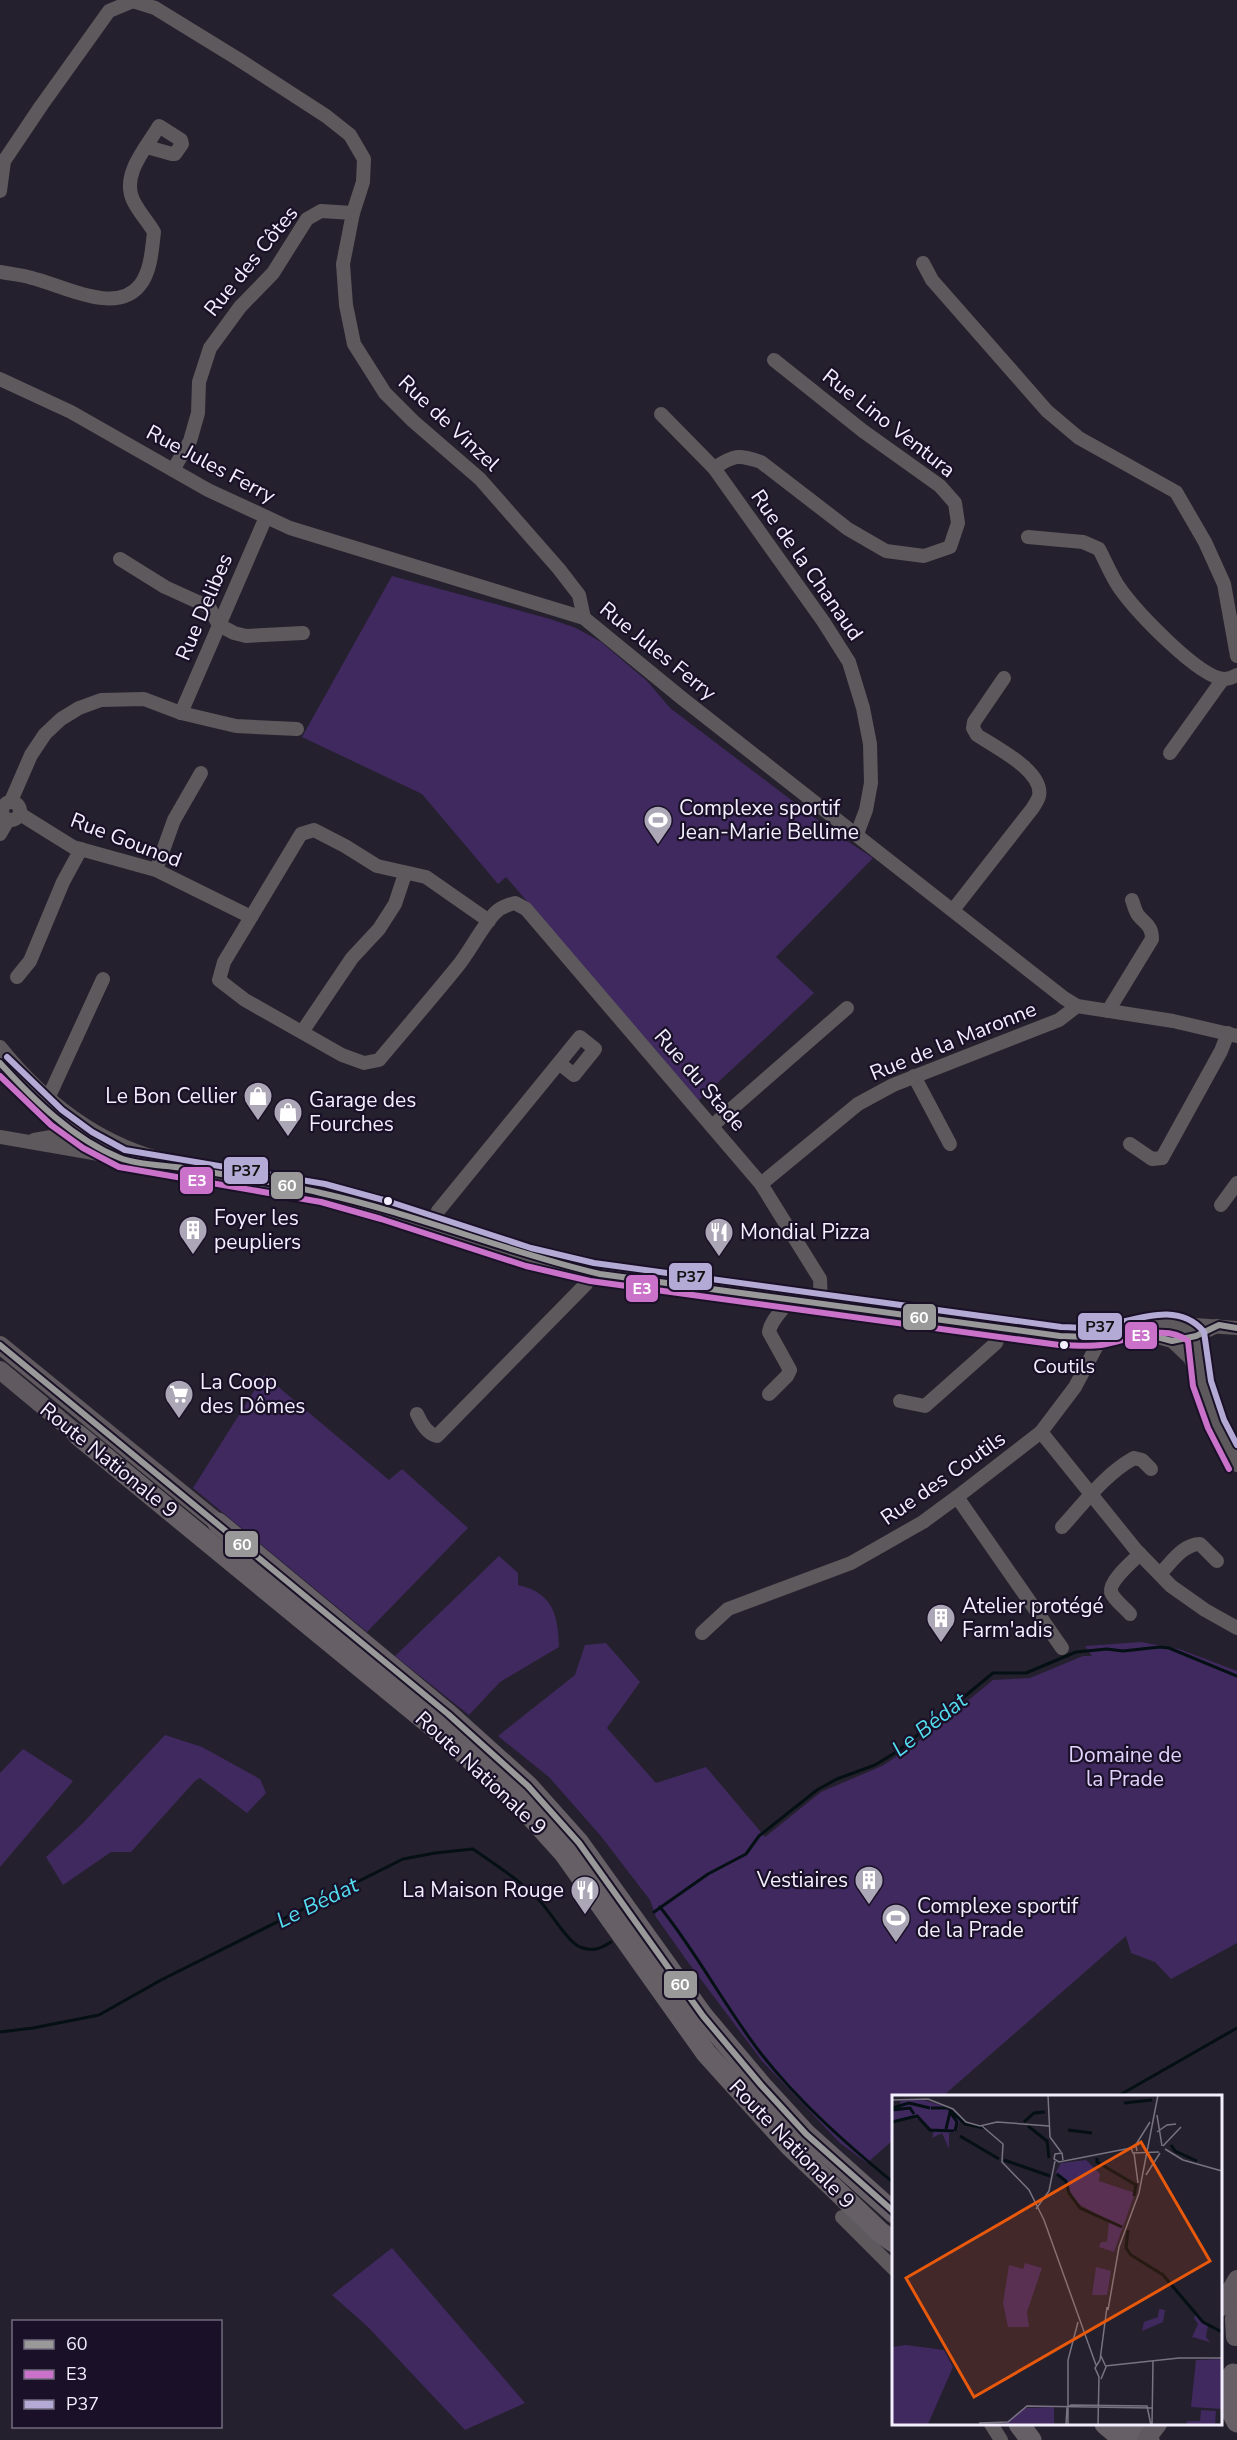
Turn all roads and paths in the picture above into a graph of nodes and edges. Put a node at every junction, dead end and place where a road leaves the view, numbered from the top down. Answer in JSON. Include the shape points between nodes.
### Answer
{"nodes":[{"id":1,"x":133,"y":1,"type":"edge"},
{"id":2,"x":147,"y":147,"type":"dead end"},
{"id":3,"x":2,"y":159,"type":"edge"},
{"id":4,"x":0,"y":191,"type":"edge"},
{"id":5,"x":352,"y":213,"type":"junction"},
{"id":6,"x":922,"y":263,"type":"dead end"},
{"id":7,"x":0,"y":272,"type":"edge"},
{"id":8,"x":774,"y":360,"type":"dead end"},
{"id":9,"x":0,"y":379,"type":"edge"},
{"id":10,"x":661,"y":414,"type":"dead end"},
{"id":11,"x":714,"y":468,"type":"junction"},
{"id":12,"x":173,"y":470,"type":"junction"},
{"id":13,"x":266,"y":517,"type":"junction"},
{"id":14,"x":1028,"y":537,"type":"dead end"},
{"id":15,"x":120,"y":559,"type":"dead end"},
{"id":16,"x":585,"y":618,"type":"junction"},
{"id":17,"x":219,"y":625,"type":"junction"},
{"id":18,"x":303,"y":633,"type":"dead end"},
{"id":19,"x":1237,"y":656,"type":"edge"},
{"id":20,"x":1237,"y":675,"type":"edge"},
{"id":21,"x":1004,"y":678,"type":"dead end"},
{"id":22,"x":1223,"y":679,"type":"junction"},
{"id":23,"x":181,"y":713,"type":"junction"},
{"id":24,"x":297,"y":729,"type":"dead end"},
{"id":25,"x":1170,"y":753,"type":"dead end"},
{"id":26,"x":201,"y":773,"type":"dead end"},
{"id":27,"x":8,"y":811,"type":"edge"},
{"id":28,"x":0,"y":834,"type":"edge"},
{"id":29,"x":857,"y":834,"type":"junction"},
{"id":30,"x":81,"y":849,"type":"junction"},
{"id":31,"x":156,"y":870,"type":"junction"},
{"id":32,"x":405,"y":874,"type":"junction"},
{"id":33,"x":1132,"y":900,"type":"dead end"},
{"id":34,"x":953,"y":910,"type":"junction"},
{"id":35,"x":251,"y":917,"type":"junction"},
{"id":36,"x":489,"y":921,"type":"junction"},
{"id":37,"x":16,"y":977,"type":"dead end"},
{"id":38,"x":103,"y":979,"type":"dead end"},
{"id":39,"x":1077,"y":1005,"type":"junction"},
{"id":40,"x":847,"y":1008,"type":"dead end"},
{"id":41,"x":1108,"y":1011,"type":"junction"},
{"id":42,"x":302,"y":1032,"type":"junction"},
{"id":43,"x":1232,"y":1034,"type":"edge"},
{"id":44,"x":0,"y":1047,"type":"edge"},
{"id":45,"x":0,"y":1063,"type":"edge"},
{"id":46,"x":559,"y":1063,"type":"dead end"},
{"id":47,"x":914,"y":1076,"type":"junction"},
{"id":48,"x":45,"y":1103,"type":"junction"},
{"id":49,"x":712,"y":1126,"type":"junction"},
{"id":50,"x":90,"y":1129,"type":"junction"},
{"id":51,"x":76,"y":1133,"type":"junction"},
{"id":52,"x":0,"y":1137,"type":"edge"},
{"id":53,"x":24,"y":1142,"type":"junction"},
{"id":54,"x":950,"y":1144,"type":"dead end"},
{"id":55,"x":1130,"y":1144,"type":"dead end"},
{"id":56,"x":122,"y":1159,"type":"junction"},
{"id":57,"x":217,"y":1174,"type":"junction"},
{"id":58,"x":1237,"y":1183,"type":"edge"},
{"id":59,"x":761,"y":1184,"type":"junction"},
{"id":60,"x":1221,"y":1205,"type":"dead end"},
{"id":61,"x":432,"y":1225,"type":"junction"},
{"id":62,"x":592,"y":1272,"type":"junction"},
{"id":63,"x":789,"y":1300,"type":"junction"},
{"id":64,"x":820,"y":1305,"type":"junction"},
{"id":65,"x":1181,"y":1325,"type":"junction"},
{"id":66,"x":1219,"y":1325,"type":"junction"},
{"id":67,"x":1237,"y":1328,"type":"edge"},
{"id":68,"x":1002,"y":1329,"type":"junction"},
{"id":69,"x":1134,"y":1330,"type":"junction"},
{"id":70,"x":1102,"y":1336,"type":"junction"},
{"id":71,"x":1196,"y":1336,"type":"junction"},
{"id":72,"x":1172,"y":1341,"type":"junction"},
{"id":73,"x":0,"y":1345,"type":"edge"},
{"id":74,"x":0,"y":1370,"type":"edge"},
{"id":75,"x":1202,"y":1383,"type":"junction"},
{"id":76,"x":769,"y":1394,"type":"dead end"},
{"id":77,"x":900,"y":1401,"type":"dead end"},
{"id":78,"x":417,"y":1414,"type":"dead end"},
{"id":79,"x":1041,"y":1432,"type":"junction"},
{"id":80,"x":78,"y":1435,"type":"joint"},
{"id":81,"x":1237,"y":1464,"type":"edge"},
{"id":82,"x":1151,"y":1469,"type":"dead end"},
{"id":83,"x":1091,"y":1496,"type":"junction"},
{"id":84,"x":957,"y":1497,"type":"junction"},
{"id":85,"x":218,"y":1523,"type":"joint"},
{"id":86,"x":1062,"y":1527,"type":"dead end"},
{"id":87,"x":1140,"y":1554,"type":"junction"},
{"id":88,"x":1217,"y":1561,"type":"dead end"},
{"id":89,"x":1160,"y":1574,"type":"junction"},
{"id":90,"x":1131,"y":1614,"type":"dead end"},
{"id":91,"x":1237,"y":1628,"type":"edge"},
{"id":92,"x":702,"y":1633,"type":"dead end"},
{"id":93,"x":1062,"y":1648,"type":"dead end"},
{"id":94,"x":892,"y":2211,"type":"edge"},
{"id":95,"x":842,"y":2217,"type":"dead end"},
{"id":96,"x":887,"y":2238,"type":"edge"},
{"id":97,"x":892,"y":2267,"type":"edge"},
{"id":98,"x":1237,"y":2278,"type":"edge"},
{"id":99,"x":1222,"y":2306,"type":"edge"},
{"id":100,"x":1237,"y":2306,"type":"edge"},
{"id":101,"x":1231,"y":2334,"type":"edge"},
{"id":102,"x":1230,"y":2376,"type":"edge"},
{"id":103,"x":1237,"y":2422,"type":"edge"},
{"id":104,"x":992,"y":2425,"type":"edge"},
{"id":105,"x":1020,"y":2425,"type":"edge"},
{"id":106,"x":1106,"y":2425,"type":"edge"},
{"id":107,"x":1131,"y":2425,"type":"edge"},
{"id":108,"x":1157,"y":2425,"type":"edge"},
{"id":109,"x":1001,"y":2440,"type":"edge"},
{"id":110,"x":1031,"y":2440,"type":"edge"},
{"id":111,"x":1124,"y":2440,"type":"edge"},
{"id":112,"x":1147,"y":2440,"type":"edge"}],
"edges":[{"from":1,"to":3,"type":"street","via":[[109,11]]},
{"from":1,"to":5,"type":"street","name":"Rue de Vinzel","via":[[155,8],[229,53],[350,135],[364,159],[363,182]]},
{"from":2,"to":7,"type":"street","via":[[129,181],[132,199],[154,232],[149,267],[140,285],[126,297],[108,299],[77,293]]},
{"from":3,"to":4,"type":"street"},
{"from":5,"to":12,"type":"street","name":"Rue des Côtes","via":[[321,211],[307,219],[273,273],[240,307],[210,348],[199,382],[198,412],[190,441]]},
{"from":5,"to":16,"type":"street","name":"Rue de Vinzel","via":[[343,264],[346,305],[354,344],[370,373],[392,400],[502,503],[579,595]]},
{"from":6,"to":19,"type":"street","via":[[932,280],[1047,411],[1079,438],[1176,492],[1224,584]]},
{"from":8,"to":11,"type":"street","name":"Rue Lino Ventura","via":[[863,432],[940,486],[955,503],[958,523],[950,547],[924,556],[886,551],[848,529],[761,462],[731,457]]},
{"from":9,"to":12,"type":"street","name":"Rue Jules Ferry","via":[[71,412]]},
{"from":10,"to":11,"type":"street","name":"Rue de la Chanaud"},
{"from":11,"to":29,"type":"street","name":"Rue de la Chanaud","via":[[849,662],[870,744],[871,783]]},
{"from":12,"to":13,"type":"street","name":"Rue Jules Ferry"},
{"from":13,"to":16,"type":"street","name":"Rue Jules Ferry","via":[[290,528]]},
{"from":13,"to":17,"type":"street","name":"Rue Delibes"},
{"from":14,"to":22,"type":"street","via":[[1083,542],[1100,549],[1119,588],[1151,625],[1188,658]]},
{"from":15,"to":17,"type":"street","via":[[165,587],[209,607]]},
{"from":16,"to":29,"type":"street","name":"Rue Jules Ferry"},
{"from":17,"to":18,"type":"street","via":[[246,636]]},
{"from":17,"to":23,"type":"street","name":"Rue Delibes"},
{"from":20,"to":22,"type":"street"},
{"from":21,"to":34,"type":"street","via":[[973,728],[977,735],[1028,769],[1038,784],[1039,797]]},
{"from":22,"to":25,"type":"street"},
{"from":23,"to":24,"type":"street","via":[[236,726]]},
{"from":23,"to":27,"type":"street","via":[[144,699],[101,700],[79,708],[45,734],[31,755]]},
{"from":26,"to":31,"type":"street","via":[[174,820]]},
{"from":27,"to":28,"type":"street"},
{"from":27,"to":30,"type":"street","name":"Rue Gounod"},
{"from":29,"to":34,"type":"street","name":"Rue Jules Ferry"},
{"from":30,"to":31,"type":"street","name":"Rue Gounod"},
{"from":30,"to":37,"type":"street","via":[[30,962]]},
{"from":31,"to":35,"type":"street","name":"Rue Gounod"},
{"from":32,"to":35,"type":"street","via":[[377,866],[314,830],[301,834]]},
{"from":32,"to":36,"type":"street","via":[[426,878]]},
{"from":32,"to":42,"type":"street","via":[[395,904],[379,929],[352,958]]},
{"from":33,"to":41,"type":"street","via":[[1137,914],[1152,931],[1152,939]]},
{"from":34,"to":39,"type":"street","name":"Rue Jules Ferry"},
{"from":35,"to":42,"type":"street","via":[[224,962],[219,981]]},
{"from":36,"to":42,"type":"street","via":[[379,1060],[364,1063]]},
{"from":36,"to":49,"type":"street","name":"Rue du Stade","via":[[502,907],[515,903],[526,909]]},
{"from":38,"to":48,"type":"street"},
{"from":39,"to":41,"type":"street","name":"Rue Jules Ferry"},
{"from":39,"to":47,"type":"street","name":"Rue de la Maronne","via":[[1059,1020]]},
{"from":40,"to":49,"type":"street"},
{"from":41,"to":43,"type":"street","name":"Rue Jules Ferry"},
{"from":43,"to":55,"type":"street","via":[[1162,1158],[1152,1159]]},
{"from":44,"to":48,"type":"street"},
{"from":45,"to":48,"type":"street"},
{"from":46,"to":61,"type":"street","via":[[438,1210]]},
{"from":47,"to":54,"type":"street"},
{"from":47,"to":59,"type":"street","name":"Rue de la Maronne","via":[[858,1104]]},
{"from":48,"to":50,"type":"street"},
{"from":48,"to":51,"type":"street"},
{"from":49,"to":59,"type":"street","name":"Rue du Stade"},
{"from":50,"to":51,"type":"street"},
{"from":50,"to":57,"type":"street","via":[[121,1146]]},
{"from":51,"to":53,"type":"street"},
{"from":51,"to":56,"type":"street"},
{"from":52,"to":53,"type":"street"},
{"from":53,"to":56,"type":"street"},
{"from":56,"to":57,"type":"street"},
{"from":57,"to":61,"type":"street","via":[[323,1193]]},
{"from":58,"to":60,"type":"street"},
{"from":59,"to":64,"type":"street","name":"Rue du Stade","via":[[820,1279]]},
{"from":61,"to":62,"type":"street","via":[[529,1257]]},
{"from":62,"to":63,"type":"street"},
{"from":62,"to":78,"type":"street","via":[[586,1284],[438,1436],[422,1425]]},
{"from":63,"to":64,"type":"street"},
{"from":63,"to":76,"type":"street","via":[[769,1332],[790,1370]]},
{"from":64,"to":68,"type":"street"},
{"from":65,"to":66,"type":"street"},
{"from":65,"to":69,"type":"street","via":[[1146,1325]]},
{"from":65,"to":71,"type":"street"},
{"from":66,"to":67,"type":"street"},
{"from":66,"to":71,"type":"street"},
{"from":68,"to":70,"type":"street"},
{"from":68,"to":77,"type":"street","via":[[996,1343],[925,1406]]},
{"from":69,"to":70,"type":"street"},
{"from":69,"to":72,"type":"street"},
{"from":70,"to":79,"type":"street","name":"Rue des Coutils","via":[[1075,1387]]},
{"from":71,"to":72,"type":"street"},
{"from":71,"to":75,"type":"street"},
{"from":72,"to":75,"type":"street","via":[[1190,1358]]},
{"from":73,"to":85,"type":"main road"},
{"from":74,"to":80,"type":"main road","name":"Route Nationale 9"},
{"from":75,"to":81,"type":"street","via":[[1216,1424]]},
{"from":79,"to":83,"type":"street"},
{"from":79,"to":84,"type":"street","name":"Rue des Coutils"},
{"from":80,"to":96,"type":"highway","name":"Route Nationale 9","via":[[433,1727],[517,1801],[564,1853],[705,2053],[790,2146]]},
{"from":82,"to":83,"type":"street","via":[[1134,1458],[1110,1474]]},
{"from":83,"to":86,"type":"street"},
{"from":83,"to":87,"type":"street"},
{"from":84,"to":92,"type":"street","name":"Rue des Coutils","via":[[923,1522],[851,1563],[728,1609]]},
{"from":84,"to":93,"type":"street"},
{"from":85,"to":94,"type":"highway","name":"Route Nationale 9","via":[[507,1766],[556,1816],[703,2016],[761,2085],[806,2134]]},
{"from":87,"to":89,"type":"street"},
{"from":87,"to":90,"type":"street","via":[[1111,1589]]},
{"from":88,"to":89,"type":"street","via":[[1200,1544],[1193,1544]]},
{"from":89,"to":91,"type":"street","via":[[1179,1594]]},
{"from":95,"to":97,"type":"street"},
{"from":98,"to":99,"type":"main road"},
{"from":100,"to":101,"type":"main road"},
{"from":102,"to":103,"type":"highway","via":[[1227,2398]]},
{"from":104,"to":109,"type":"street"},
{"from":105,"to":110,"type":"highway"},
{"from":106,"to":111,"type":"highway"},
{"from":107,"to":112,"type":"highway"},
{"from":108,"to":112,"type":"main road","bridge":true}]}
